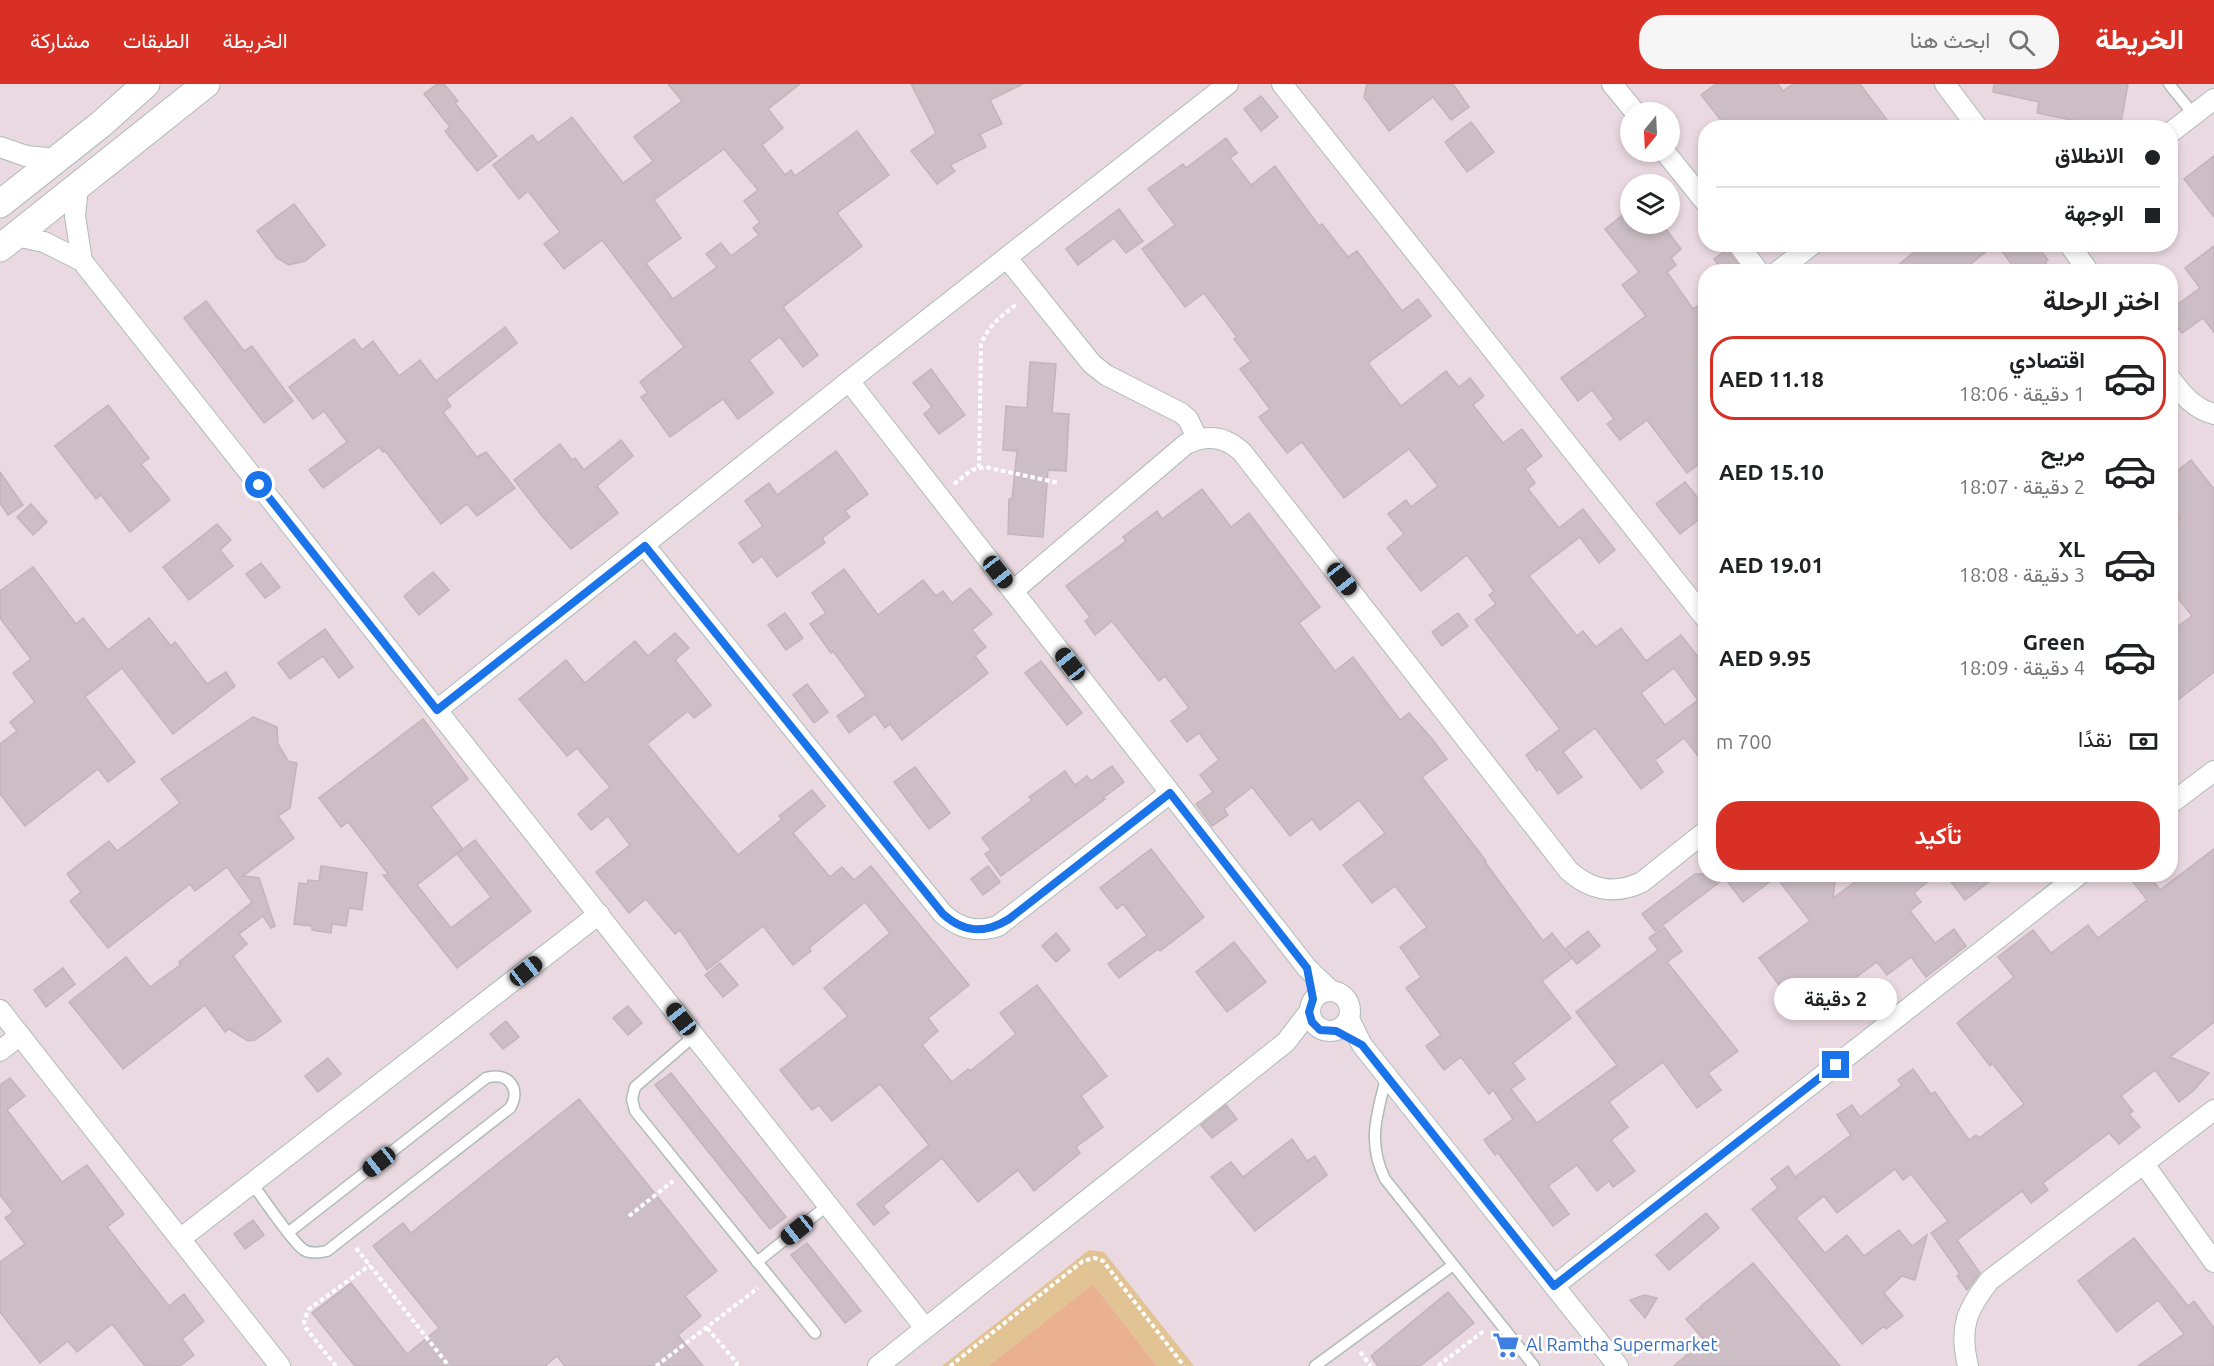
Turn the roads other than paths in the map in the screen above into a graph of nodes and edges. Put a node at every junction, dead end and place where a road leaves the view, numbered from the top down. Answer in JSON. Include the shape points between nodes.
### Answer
{"nodes":[{"id":1,"x":146,"y":84,"type":"edge"},
{"id":2,"x":206,"y":84,"type":"edge"},
{"id":3,"x":1228,"y":84,"type":"edge"},
{"id":4,"x":1282,"y":84,"type":"edge"},
{"id":5,"x":1612,"y":84,"type":"edge"},
{"id":6,"x":1945,"y":84,"type":"edge"},
{"id":7,"x":2169,"y":84,"type":"edge"},
{"id":8,"x":2214,"y":99,"type":"edge"},
{"id":9,"x":1627,"y":102,"type":"edge"},
{"id":10,"x":2194,"y":115,"type":"junction"},
{"id":11,"x":1970,"y":120,"type":"edge"},
{"id":12,"x":2178,"y":127,"type":"edge"},
{"id":13,"x":0,"y":147,"type":"edge"},
{"id":14,"x":58,"y":159,"type":"junction"},
{"id":15,"x":1673,"y":162,"type":"edge"},
{"id":16,"x":78,"y":187,"type":"junction"},
{"id":17,"x":1698,"y":193,"type":"edge"},
{"id":18,"x":0,"y":204,"type":"edge"},
{"id":19,"x":8,"y":242,"type":"edge"},
{"id":20,"x":1803,"y":252,"type":"edge"},
{"id":21,"x":1007,"y":258,"type":"junction"},
{"id":22,"x":82,"y":261,"type":"junction"},
{"id":23,"x":1787,"y":264,"type":"edge"},
{"id":24,"x":849,"y":381,"type":"junction"},
{"id":25,"x":2178,"y":385,"type":"edge"},
{"id":26,"x":2178,"y":388,"type":"edge"},
{"id":27,"x":2214,"y":400,"type":"edge"},
{"id":28,"x":2214,"y":414,"type":"edge"},
{"id":29,"x":1197,"y":438,"type":"junction"},
{"id":30,"x":645,"y":546,"type":"junction"},
{"id":31,"x":1013,"y":591,"type":"junction"},
{"id":32,"x":1698,"y":609,"type":"edge"},
{"id":33,"x":437,"y":710,"type":"junction"},
{"id":34,"x":2214,"y":771,"type":"edge"},
{"id":35,"x":1170,"y":793,"type":"junction"},
{"id":36,"x":2178,"y":796,"type":"edge"},
{"id":37,"x":1698,"y":837,"type":"edge"},
{"id":38,"x":2070,"y":882,"type":"edge"},
{"id":39,"x":598,"y":914,"type":"junction"},
{"id":40,"x":1317,"y":1000,"type":"junction"},
{"id":41,"x":0,"y":1010,"type":"edge"},
{"id":42,"x":1335,"y":1026,"type":"junction"},
{"id":43,"x":20,"y":1035,"type":"junction"},
{"id":44,"x":694,"y":1036,"type":"junction"},
{"id":45,"x":1286,"y":1042,"type":"junction"},
{"id":46,"x":0,"y":1051,"type":"edge"},
{"id":47,"x":1387,"y":1073,"type":"junction"},
{"id":48,"x":2214,"y":1110,"type":"edge"},
{"id":49,"x":2144,"y":1164,"type":"junction"},
{"id":50,"x":252,"y":1183,"type":"junction"},
{"id":51,"x":828,"y":1205,"type":"junction"},
{"id":52,"x":289,"y":1232,"type":"junction"},
{"id":53,"x":180,"y":1239,"type":"junction"},
{"id":54,"x":758,"y":1262,"type":"junction"},
{"id":55,"x":2214,"y":1262,"type":"edge"},
{"id":56,"x":1453,"y":1265,"type":"junction"},
{"id":57,"x":1554,"y":1286,"type":"junction"},
{"id":58,"x":926,"y":1328,"type":"junction"},
{"id":59,"x":815,"y":1333,"type":"dead end"},
{"id":60,"x":280,"y":1366,"type":"edge"},
{"id":61,"x":878,"y":1366,"type":"edge"},
{"id":62,"x":1315,"y":1366,"type":"edge"},
{"id":63,"x":1534,"y":1366,"type":"edge"},
{"id":64,"x":1618,"y":1366,"type":"edge"},
{"id":65,"x":1968,"y":1366,"type":"edge"}],
"edges":[{"from":1,"to":14,"type":"main road"},
{"from":2,"to":16,"type":"main road"},
{"from":3,"to":21,"type":"street"},
{"from":4,"to":32,"type":"street"},
{"from":5,"to":9,"type":"street"},
{"from":6,"to":11,"type":"street"},
{"from":7,"to":10,"type":"lane"},
{"from":8,"to":10,"type":"street"},
{"from":10,"to":12,"type":"street"},
{"from":13,"to":14,"type":"street","via":[[26,156]]},
{"from":14,"to":18,"type":"main road"},
{"from":15,"to":17,"type":"street"},
{"from":16,"to":19,"type":"main road"},
{"from":16,"to":22,"type":"street","via":[[75,216]]},
{"from":19,"to":22,"type":"street","via":[[44,242]]},
{"from":20,"to":23,"type":"street"},
{"from":21,"to":24,"type":"street"},
{"from":21,"to":29,"type":"street","via":[[1092,364],[1181,413]]},
{"from":22,"to":33,"type":"street"},
{"from":24,"to":30,"type":"street"},
{"from":24,"to":31,"type":"street"},
{"from":25,"to":27,"type":"street"},
{"from":26,"to":28,"type":"street","via":[[2199,409]]},
{"from":29,"to":31,"type":"street"},
{"from":29,"to":37,"type":"street","via":[[1222,438],[1242,452],[1579,880],[1604,890],[1630,888]]},
{"from":30,"to":33,"type":"street"},
{"from":30,"to":35,"type":"street","via":[[943,914],[963,928],[987,929],[1009,919]]},
{"from":31,"to":35,"type":"street"},
{"from":33,"to":39,"type":"street"},
{"from":34,"to":36,"type":"street"},
{"from":35,"to":40,"type":"street","via":[[1307,968]]},
{"from":38,"to":57,"type":"street"},
{"from":39,"to":44,"type":"street"},
{"from":39,"to":50,"type":"street"},
{"from":40,"to":42,"type":"street","via":[[1312,1022]]},
{"from":40,"to":42,"type":"street","via":[[1341,994],[1346,999],[1351,1012]]},
{"from":40,"to":45,"type":"street"},
{"from":41,"to":43,"type":"street"},
{"from":42,"to":45,"type":"street"},
{"from":42,"to":47,"type":"street","via":[[1362,1045]]},
{"from":43,"to":46,"type":"street"},
{"from":43,"to":53,"type":"street"},
{"from":44,"to":51,"type":"street"},
{"from":44,"to":54,"type":"lane","via":[[635,1087],[634,1111]]},
{"from":45,"to":58,"type":"street"},
{"from":47,"to":56,"type":"lane","via":[[1374,1129],[1379,1167]]},
{"from":47,"to":57,"type":"street"},
{"from":48,"to":49,"type":"street"},
{"from":49,"to":55,"type":"street"},
{"from":49,"to":65,"type":"street","via":[[1990,1280],[1975,1299],[1966,1321],[1963,1345]]},
{"from":50,"to":52,"type":"lane"},
{"from":50,"to":53,"type":"street"},
{"from":51,"to":54,"type":"lane"},
{"from":51,"to":58,"type":"street"},
{"from":52,"to":52,"type":"lane","via":[[301,1247],[316,1253],[327,1251],[510,1108],[516,1094],[514,1086],[502,1076],[486,1078]]},
{"from":53,"to":60,"type":"street"},
{"from":54,"to":59,"type":"lane"},
{"from":56,"to":62,"type":"lane"},
{"from":56,"to":63,"type":"lane"},
{"from":57,"to":64,"type":"street"},
{"from":58,"to":61,"type":"street"}]}
